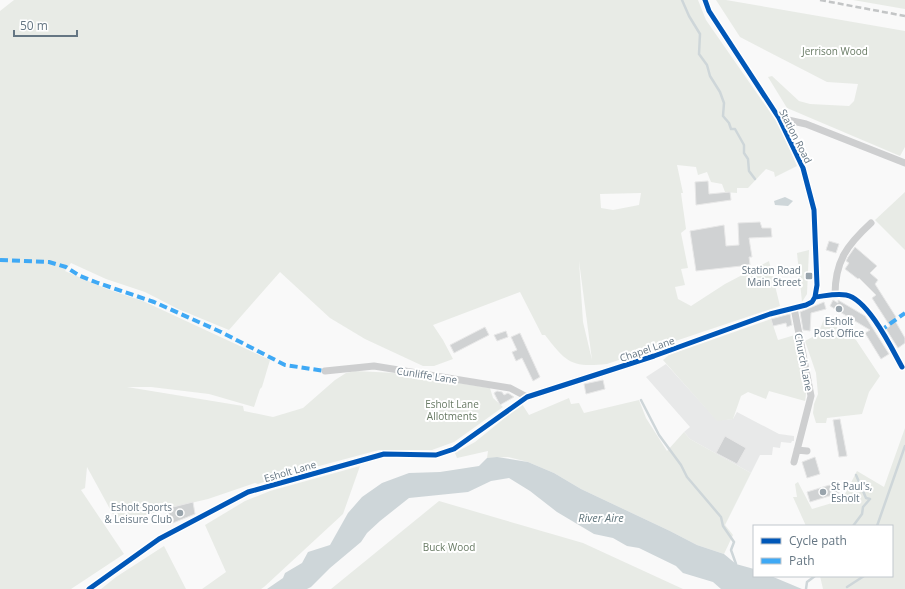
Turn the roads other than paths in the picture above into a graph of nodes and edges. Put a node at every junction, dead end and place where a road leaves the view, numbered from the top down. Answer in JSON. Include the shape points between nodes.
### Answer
{"nodes":[{"id":1,"x":705,"y":0,"type":"edge"},
{"id":2,"x":778,"y":118,"type":"junction"},
{"id":3,"x":905,"y":163,"type":"edge"},
{"id":4,"x":871,"y":222,"type":"dead end"},
{"id":5,"x":835,"y":295,"type":"junction"},
{"id":6,"x":815,"y":297,"type":"junction"},
{"id":7,"x":794,"y":308,"type":"junction"},
{"id":8,"x":902,"y":367,"type":"dead end"},
{"id":9,"x":325,"y":371,"type":"dead end"},
{"id":10,"x":527,"y":397,"type":"junction"},
{"id":11,"x":508,"y":411,"type":"joint"},
{"id":12,"x":797,"y":450,"type":"junction"},
{"id":13,"x":807,"y":450,"type":"dead end"},
{"id":14,"x":794,"y":462,"type":"dead end"},
{"id":15,"x":89,"y":589,"type":"edge"}],
"edges":[{"from":1,"to":2,"type":"street","name":"Station Road","via":[[709,11]]},
{"from":2,"to":3,"type":"street","via":[[806,124]]},
{"from":2,"to":6,"type":"street","name":"Station Road","via":[[803,168],[810,192],[816,229]]},
{"from":4,"to":5,"type":"street","via":[[845,250],[838,265]]},
{"from":5,"to":6,"type":"street"},
{"from":5,"to":8,"type":"street","via":[[848,295],[861,304],[872,316]]},
{"from":6,"to":7,"type":"street","name":"Chapel Lane","via":[[812,302]]},
{"from":7,"to":10,"type":"street","name":"Chapel Lane"},
{"from":7,"to":12,"type":"street","name":"Church Lane","via":[[811,396]]},
{"from":9,"to":10,"type":"street","name":"Cunliffe Lane","via":[[374,366],[510,388]]},
{"from":10,"to":11,"type":"street","name":"Chapel Lane"},
{"from":11,"to":15,"type":"street","name":"Esholt Lane","via":[[454,449],[436,455],[384,454],[248,492],[159,539]]},
{"from":12,"to":13,"type":"street"},
{"from":12,"to":14,"type":"street","name":"Church Lane"}]}
